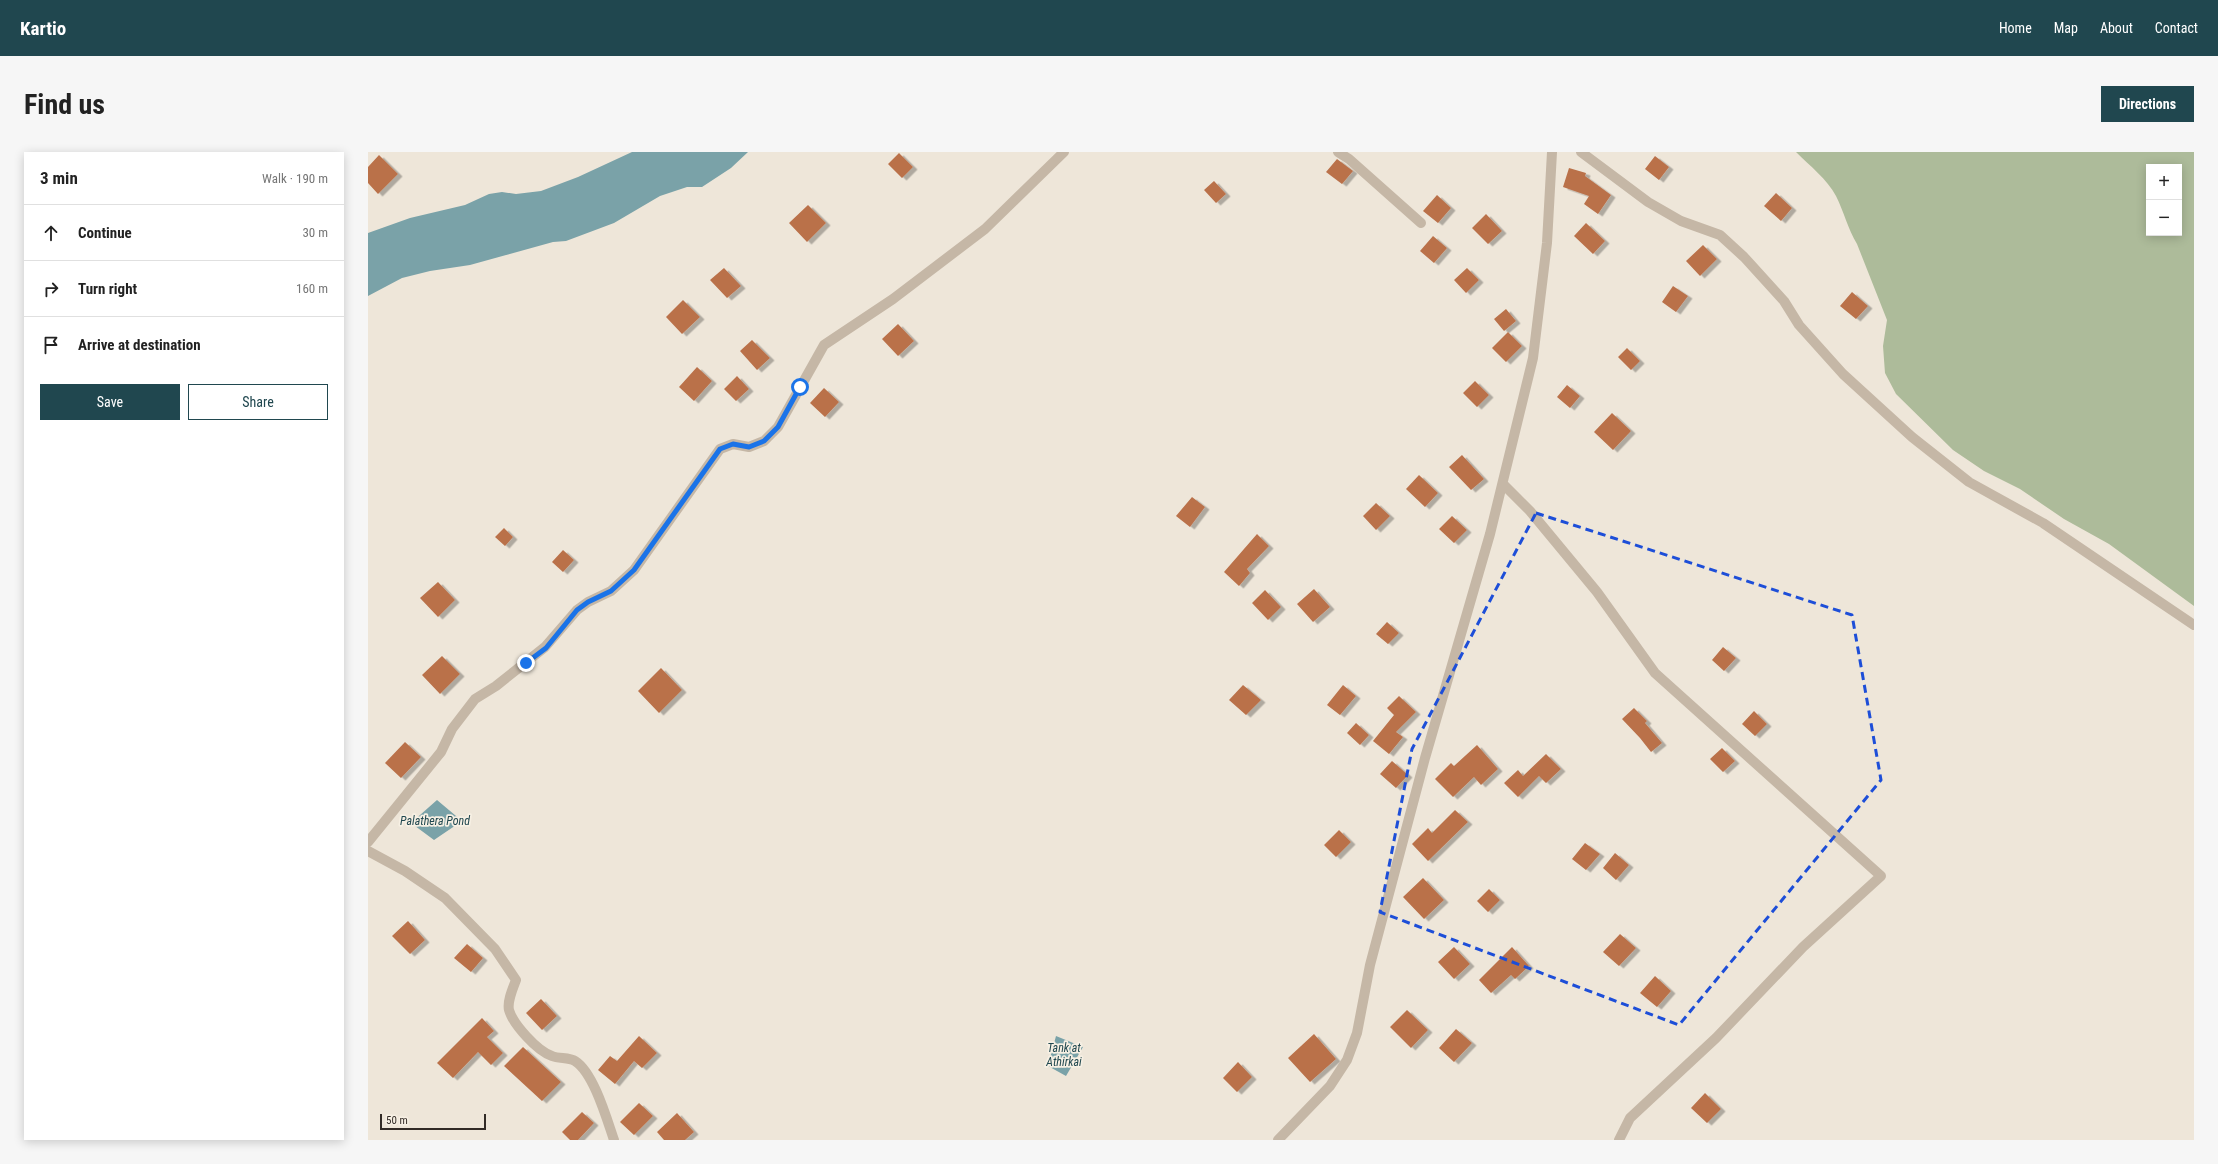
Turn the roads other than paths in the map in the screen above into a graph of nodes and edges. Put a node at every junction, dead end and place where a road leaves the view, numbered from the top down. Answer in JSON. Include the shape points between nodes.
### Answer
{"nodes":[{"id":1,"x":1064,"y":152,"type":"edge"},
{"id":2,"x":1338,"y":152,"type":"edge"},
{"id":3,"x":1552,"y":152,"type":"edge"},
{"id":4,"x":1581,"y":152,"type":"edge"},
{"id":5,"x":1421,"y":223,"type":"dead end"},
{"id":6,"x":1503,"y":484,"type":"junction"},
{"id":7,"x":2194,"y":625,"type":"edge"},
{"id":8,"x":368,"y":842,"type":"edge"},
{"id":9,"x":368,"y":851,"type":"edge"},
{"id":10,"x":614,"y":1140,"type":"edge"},
{"id":11,"x":1278,"y":1140,"type":"edge"},
{"id":12,"x":1618,"y":1140,"type":"edge"}],
"edges":[{"from":1,"to":8,"type":"street","via":[[985,229],[893,299],[824,344],[778,427],[764,441],[749,447],[733,444],[720,449],[634,570],[611,591],[577,610],[546,648],[475,699],[452,729],[441,752]]},
{"from":2,"to":5,"type":"street"},
{"from":3,"to":6,"type":"street","via":[[1547,243],[1533,358]]},
{"from":4,"to":7,"type":"street","via":[[1655,206],[1681,221],[1720,235],[1784,301],[1799,325],[1843,374],[1912,437],[1969,482],[2043,523]]},
{"from":6,"to":11,"type":"street","via":[[1387,899],[1356,1033],[1347,1060],[1330,1086]]},
{"from":6,"to":12,"type":"street","via":[[1530,510],[1596,592],[1655,673],[1881,876],[1803,948],[1716,1038],[1630,1118]]},
{"from":9,"to":10,"type":"street","via":[[405,870],[444,898],[495,949],[516,980],[509,1008],[516,1024],[537,1046],[551,1056],[575,1061],[588,1076],[601,1102]]}]}
